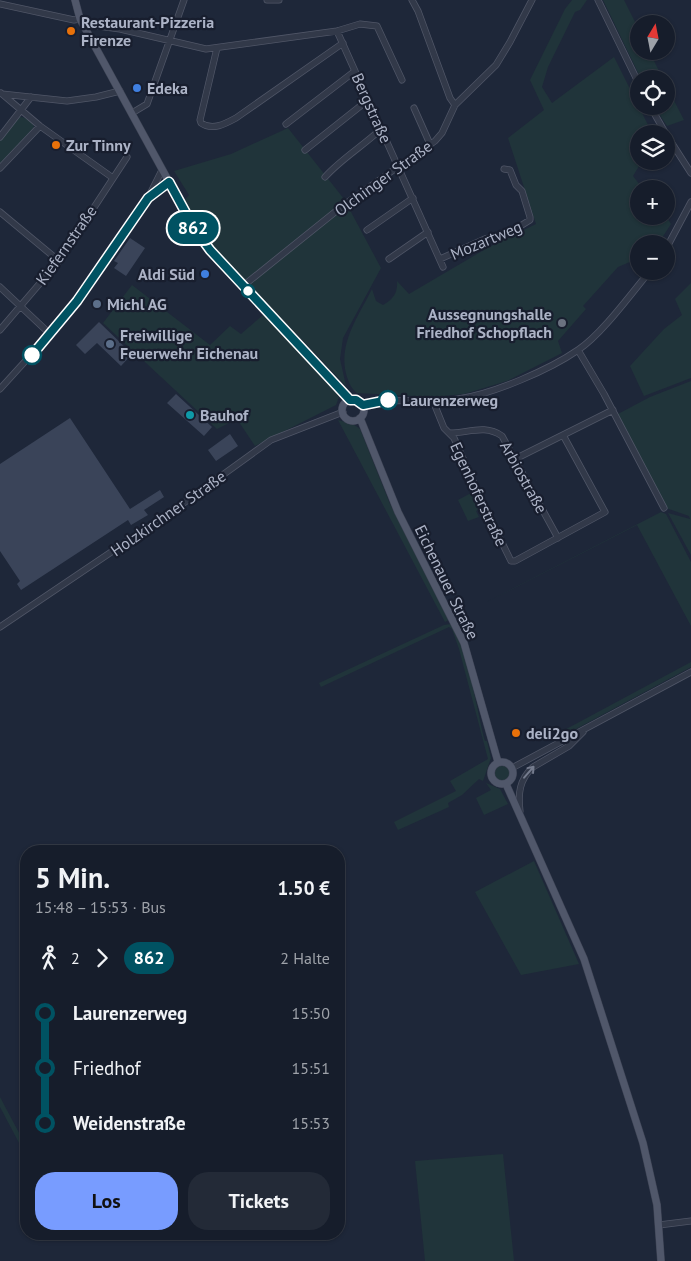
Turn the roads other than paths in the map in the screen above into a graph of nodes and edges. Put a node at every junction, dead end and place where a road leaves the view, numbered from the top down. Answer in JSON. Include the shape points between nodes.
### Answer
{"nodes":[{"id":1,"x":75,"y":0,"type":"edge"},
{"id":2,"x":184,"y":0,"type":"edge"},
{"id":3,"x":267,"y":0,"type":"edge"},
{"id":4,"x":279,"y":0,"type":"edge"},
{"id":5,"x":412,"y":0,"type":"edge"},
{"id":6,"x":532,"y":0,"type":"edge"},
{"id":7,"x":598,"y":0,"type":"edge"},
{"id":8,"x":0,"y":4,"type":"edge"},
{"id":9,"x":82,"y":21,"type":"junction"},
{"id":10,"x":338,"y":31,"type":"junction"},
{"id":11,"x":169,"y":40,"type":"junction"},
{"id":12,"x":343,"y":43,"type":"junction"},
{"id":13,"x":217,"y":48,"type":"junction"},
{"id":14,"x":632,"y":70,"type":"edge"},
{"id":15,"x":355,"y":71,"type":"junction"},
{"id":16,"x":402,"y":80,"type":"dead end"},
{"id":17,"x":120,"y":91,"type":"junction"},
{"id":18,"x":0,"y":93,"type":"edge"},
{"id":19,"x":31,"y":98,"type":"junction"},
{"id":20,"x":368,"y":100,"type":"junction"},
{"id":21,"x":455,"y":105,"type":"junction"},
{"id":22,"x":414,"y":108,"type":"dead end"},
{"id":23,"x":20,"y":110,"type":"junction"},
{"id":24,"x":132,"y":113,"type":"junction"},
{"id":25,"x":286,"y":124,"type":"dead end"},
{"id":26,"x":40,"y":126,"type":"junction"},
{"id":27,"x":381,"y":129,"type":"junction"},
{"id":28,"x":0,"y":137,"type":"edge"},
{"id":29,"x":430,"y":144,"type":"junction"},
{"id":30,"x":675,"y":148,"type":"edge"},
{"id":31,"x":305,"y":150,"type":"dead end"},
{"id":32,"x":127,"y":157,"type":"dead end"},
{"id":33,"x":398,"y":166,"type":"junction"},
{"id":34,"x":0,"y":168,"type":"edge"},
{"id":35,"x":504,"y":169,"type":"dead end"},
{"id":36,"x":162,"y":170,"type":"junction"},
{"id":37,"x":691,"y":173,"type":"edge"},
{"id":38,"x":325,"y":177,"type":"dead end"},
{"id":39,"x":113,"y":178,"type":"junction"},
{"id":40,"x":169,"y":182,"type":"junction"},
{"id":41,"x":148,"y":198,"type":"junction"},
{"id":42,"x":413,"y":198,"type":"junction"},
{"id":43,"x":691,"y":202,"type":"edge"},
{"id":44,"x":0,"y":212,"type":"edge"},
{"id":45,"x":366,"y":230,"type":"dead end"},
{"id":46,"x":428,"y":232,"type":"junction"},
{"id":47,"x":673,"y":235,"type":"edge"},
{"id":48,"x":389,"y":259,"type":"dead end"},
{"id":49,"x":440,"y":259,"type":"junction"},
{"id":50,"x":59,"y":261,"type":"junction"},
{"id":51,"x":444,"y":267,"type":"dead end"},
{"id":52,"x":642,"y":280,"type":"edge"},
{"id":53,"x":243,"y":286,"type":"junction"},
{"id":54,"x":0,"y":287,"type":"edge"},
{"id":55,"x":21,"y":307,"type":"junction"},
{"id":56,"x":0,"y":330,"type":"edge"},
{"id":57,"x":50,"y":334,"type":"junction"},
{"id":58,"x":578,"y":350,"type":"junction"},
{"id":59,"x":0,"y":389,"type":"edge"},
{"id":60,"x":350,"y":400,"type":"junction"},
{"id":61,"x":433,"y":401,"type":"junction"},
{"id":62,"x":363,"y":405,"type":"junction"},
{"id":63,"x":613,"y":410,"type":"junction"},
{"id":64,"x":343,"y":412,"type":"junction"},
{"id":65,"x":360,"y":418,"type":"junction"},
{"id":66,"x":450,"y":433,"type":"junction"},
{"id":67,"x":563,"y":435,"type":"junction"},
{"id":68,"x":516,"y":459,"type":"junction"},
{"id":69,"x":664,"y":508,"type":"dead end"},
{"id":70,"x":558,"y":538,"type":"junction"},
{"id":71,"x":0,"y":627,"type":"edge"},
{"id":72,"x":691,"y":672,"type":"edge"},
{"id":73,"x":586,"y":728,"type":"junction"},
{"id":74,"x":498,"y":762,"type":"junction"},
{"id":75,"x":512,"y":768,"type":"junction"},
{"id":76,"x":506,"y":784,"type":"junction"},
{"id":77,"x":519,"y":818,"type":"junction"},
{"id":78,"x":691,"y":1221,"type":"edge"},
{"id":79,"x":659,"y":1225,"type":"junction"},
{"id":80,"x":661,"y":1261,"type":"edge"}],
"edges":[{"from":1,"to":9,"type":"main road"},
{"from":2,"to":11,"type":"street"},
{"from":3,"to":4,"type":"street"},
{"from":5,"to":21,"type":"street"},
{"from":6,"to":21,"type":"street","name":"Olchinger Straße","via":[[496,65]]},
{"from":7,"to":14,"type":"street"},
{"from":8,"to":9,"type":"street"},
{"from":9,"to":11,"type":"street"},
{"from":9,"to":17,"type":"main road"},
{"from":10,"to":12,"type":"street","name":"Bergstraße"},
{"from":10,"to":13,"type":"street"},
{"from":10,"to":16,"type":"street","via":[[360,24],[379,27]]},
{"from":11,"to":13,"type":"street","via":[[206,49]]},
{"from":11,"to":24,"type":"street","via":[[147,104]]},
{"from":12,"to":13,"type":"street","via":[[223,125],[206,126],[201,123]]},
{"from":12,"to":15,"type":"street","name":"Bergstraße"},
{"from":15,"to":20,"type":"street","name":"Bergstraße"},
{"from":15,"to":25,"type":"street"},
{"from":17,"to":19,"type":"street","via":[[72,101]]},
{"from":17,"to":24,"type":"main road"},
{"from":18,"to":19,"type":"street"},
{"from":18,"to":23,"type":"street"},
{"from":19,"to":23,"type":"street"},
{"from":20,"to":27,"type":"street","name":"Bergstraße"},
{"from":20,"to":31,"type":"street"},
{"from":21,"to":29,"type":"street","name":"Olchinger Straße","via":[[442,133]]},
{"from":22,"to":29,"type":"street"},
{"from":23,"to":26,"type":"street"},
{"from":23,"to":28,"type":"street"},
{"from":24,"to":36,"type":"main road"},
{"from":26,"to":34,"type":"street"},
{"from":26,"to":39,"type":"street"},
{"from":27,"to":33,"type":"street","name":"Bergstraße"},
{"from":27,"to":38,"type":"street"},
{"from":29,"to":33,"type":"street","name":"Olchinger Straße"},
{"from":30,"to":37,"type":"street"},
{"from":32,"to":39,"type":"street","name":"Kiefernstraße"},
{"from":33,"to":42,"type":"street","name":"Bergstraße"},
{"from":33,"to":53,"type":"street","name":"Olchinger Straße"},
{"from":35,"to":49,"type":"street","name":"Mozartweg","via":[[510,170],[516,185],[522,190],[530,220],[509,233],[485,239]]},
{"from":36,"to":40,"type":"main road"},
{"from":36,"to":41,"type":"street"},
{"from":39,"to":50,"type":"street","name":"Kiefernstraße"},
{"from":40,"to":41,"type":"street"},
{"from":40,"to":53,"type":"main road","via":[[197,233]]},
{"from":41,"to":57,"type":"street","via":[[77,301]]},
{"from":42,"to":45,"type":"street"},
{"from":42,"to":46,"type":"street","name":"Bergstraße"},
{"from":43,"to":47,"type":"street"},
{"from":44,"to":50,"type":"street"},
{"from":46,"to":48,"type":"street"},
{"from":46,"to":49,"type":"street","name":"Bergstraße"},
{"from":49,"to":51,"type":"street","name":"Bergstraße"},
{"from":50,"to":55,"type":"street","name":"Kiefernstraße"},
{"from":52,"to":58,"type":"street"},
{"from":53,"to":60,"type":"main road"},
{"from":54,"to":55,"type":"street"},
{"from":55,"to":56,"type":"street","name":"Kiefernstraße"},
{"from":55,"to":57,"type":"street"},
{"from":57,"to":59,"type":"street"},
{"from":58,"to":61,"type":"street","via":[[504,387],[463,398]]},
{"from":58,"to":63,"type":"street"},
{"from":60,"to":62,"type":"main road"},
{"from":60,"to":64,"type":"main road","via":[[344,404]]},
{"from":61,"to":62,"type":"street","via":[[388,400]]},
{"from":61,"to":66,"type":"street","name":"Egenhoferstraße","via":[[444,428]]},
{"from":62,"to":65,"type":"main road"},
{"from":63,"to":67,"type":"street"},
{"from":63,"to":69,"type":"street"},
{"from":64,"to":65,"type":"main road","via":[[348,419]]},
{"from":64,"to":71,"type":"street","name":"Holzkirchner Straße","via":[[271,440]]},
{"from":65,"to":74,"type":"main road","name":"Eichenauer Straße","via":[[398,512],[464,643]]},
{"from":66,"to":68,"type":"street","name":"Arbiostraße","via":[[492,431],[502,436]]},
{"from":66,"to":70,"type":"street","name":"Egenhoferstraße","via":[[512,561]]},
{"from":67,"to":68,"type":"street"},
{"from":67,"to":70,"type":"street","via":[[605,512]]},
{"from":68,"to":70,"type":"street","name":"Arbiostraße"},
{"from":72,"to":73,"type":"street"},
{"from":73,"to":75,"type":"street"},
{"from":77,"to":73,"type":"street","one_way":true,"via":[[520,790],[528,772],[569,746]]},
{"from":74,"to":75,"type":"main road","via":[[508,763]]},
{"from":74,"to":76,"type":"main road","via":[[492,768],[491,776],[498,784]]},
{"from":75,"to":76,"type":"main road","via":[[512,777]]},
{"from":76,"to":77,"type":"main road"},
{"from":77,"to":79,"type":"main road","via":[[584,959],[643,1143]]},
{"from":78,"to":79,"type":"street"},
{"from":79,"to":80,"type":"main road"}]}
